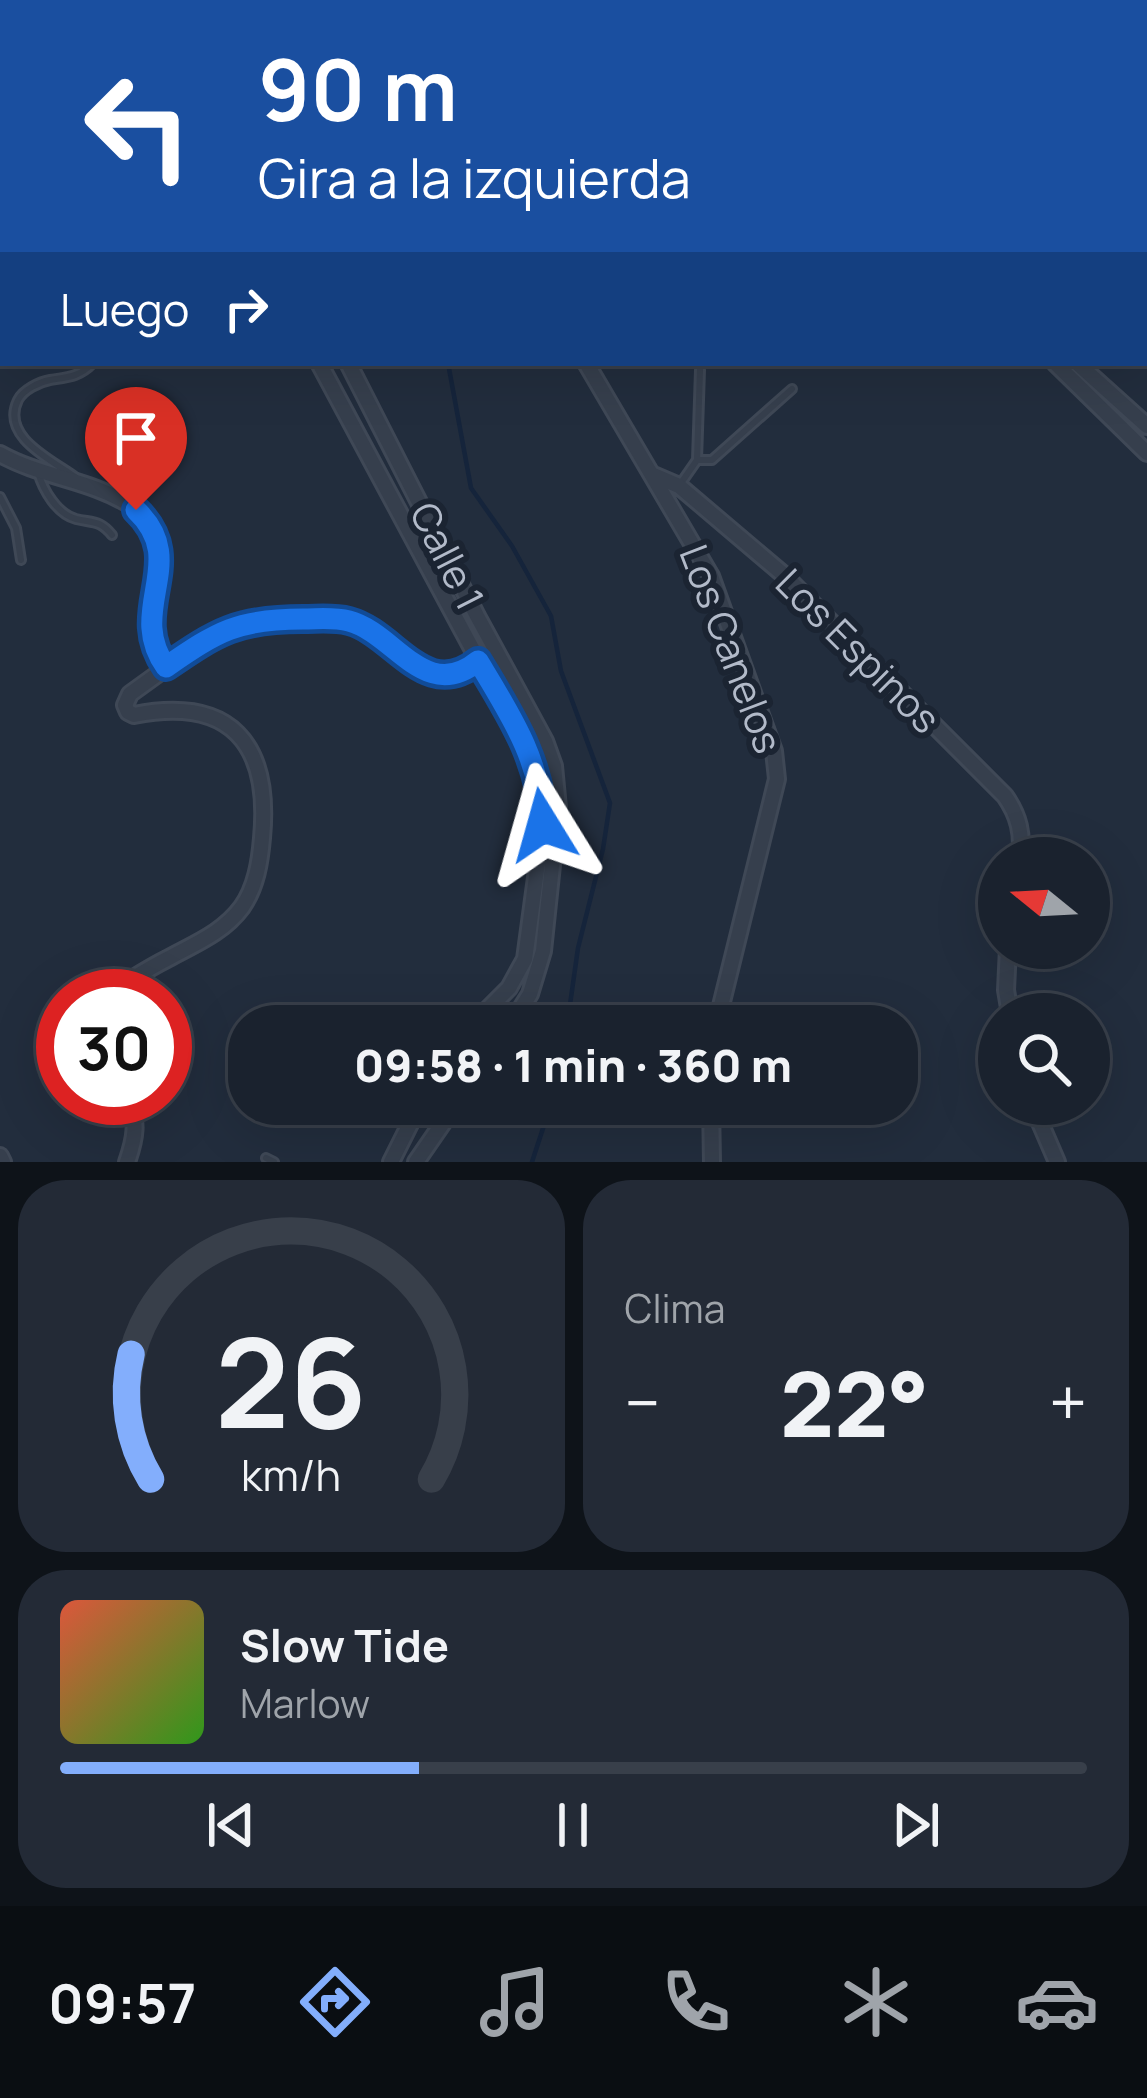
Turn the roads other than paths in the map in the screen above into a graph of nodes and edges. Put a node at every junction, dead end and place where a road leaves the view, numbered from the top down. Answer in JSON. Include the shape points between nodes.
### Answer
{"nodes":[{"id":1,"x":89,"y":366,"type":"edge"},
{"id":2,"x":321,"y":366,"type":"edge"},
{"id":3,"x":350,"y":366,"type":"edge"},
{"id":4,"x":588,"y":366,"type":"edge"},
{"id":5,"x":1058,"y":366,"type":"edge"},
{"id":6,"x":1080,"y":366,"type":"edge"},
{"id":7,"x":700,"y":370,"type":"dead end"},
{"id":8,"x":792,"y":389,"type":"dead end"},
{"id":9,"x":1147,"y":426,"type":"edge"},
{"id":10,"x":1147,"y":453,"type":"edge"},
{"id":11,"x":0,"y":454,"type":"edge"},
{"id":12,"x":698,"y":460,"type":"junction"},
{"id":13,"x":38,"y":472,"type":"junction"},
{"id":14,"x":651,"y":474,"type":"junction"},
{"id":15,"x":85,"y":486,"type":"junction"},
{"id":16,"x":679,"y":486,"type":"junction"},
{"id":17,"x":0,"y":497,"type":"edge"},
{"id":18,"x":112,"y":536,"type":"dead end"},
{"id":19,"x":21,"y":560,"type":"dead end"},
{"id":20,"x":478,"y":661,"type":"junction"},
{"id":21,"x":166,"y":667,"type":"junction"},
{"id":22,"x":1022,"y":837,"type":"edge"},
{"id":23,"x":152,"y":969,"type":"edge"},
{"id":24,"x":491,"y":1005,"type":"edge"},
{"id":25,"x":523,"y":1005,"type":"edge"},
{"id":26,"x":721,"y":1005,"type":"edge"},
{"id":27,"x":135,"y":1125,"type":"edge"},
{"id":28,"x":410,"y":1125,"type":"edge"},
{"id":29,"x":442,"y":1125,"type":"edge"},
{"id":30,"x":711,"y":1125,"type":"edge"},
{"id":31,"x":1041,"y":1125,"type":"edge"},
{"id":32,"x":127,"y":1162,"type":"edge"},
{"id":33,"x":391,"y":1162,"type":"edge"},
{"id":34,"x":416,"y":1162,"type":"edge"},
{"id":35,"x":712,"y":1162,"type":"edge"},
{"id":36,"x":1058,"y":1162,"type":"edge"}],
"edges":[{"from":1,"to":15,"type":"lane","via":[[28,389],[14,412],[24,440]]},
{"from":2,"to":20,"type":"street"},
{"from":3,"to":25,"type":"street","name":"Calle 1","via":[[554,766],[558,808],[543,951]]},
{"from":4,"to":14,"type":"street","name":"Los Canelos"},
{"from":5,"to":10,"type":"street"},
{"from":6,"to":9,"type":"street"},
{"from":7,"to":12,"type":"lane"},
{"from":8,"to":12,"type":"lane","via":[[712,460]]},
{"from":11,"to":13,"type":"street"},
{"from":12,"to":16,"type":"lane"},
{"from":13,"to":15,"type":"street"},
{"from":13,"to":18,"type":"lane","via":[[64,512],[100,523]]},
{"from":14,"to":16,"type":"street","name":"Los Espinos"},
{"from":14,"to":26,"type":"street","name":"Los Canelos","via":[[710,576],[777,765]]},
{"from":15,"to":21,"type":"street","via":[[128,504],[155,535],[160,564],[150,627]]},
{"from":16,"to":22,"type":"street","name":"Los Espinos","via":[[784,574],[1005,796]]},
{"from":17,"to":19,"type":"lane"},
{"from":20,"to":21,"type":"street","via":[[458,673],[431,672],[367,628],[267,619],[206,639]]},
{"from":20,"to":24,"type":"street","via":[[528,748],[543,825],[526,959]]},
{"from":21,"to":23,"type":"street","via":[[128,697],[126,709],[138,716],[198,712],[227,724],[251,753],[264,817],[246,901],[224,926]]},
{"from":27,"to":32,"type":"street"},
{"from":28,"to":33,"type":"street"},
{"from":29,"to":34,"type":"street"},
{"from":30,"to":35,"type":"street"},
{"from":31,"to":36,"type":"street"}]}
